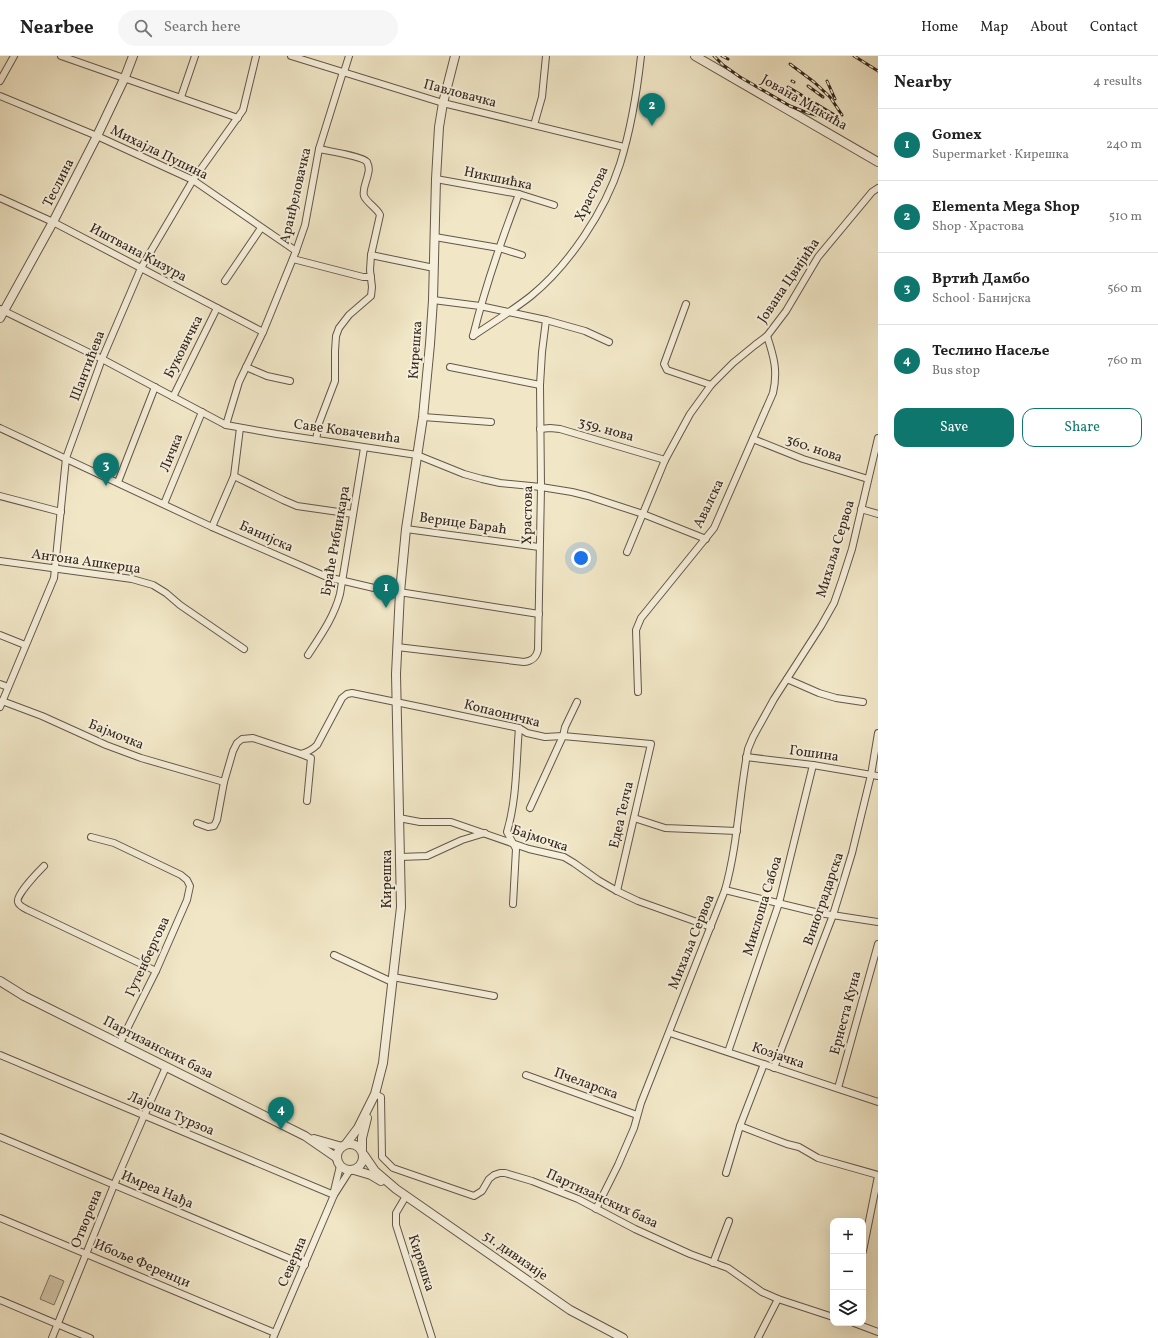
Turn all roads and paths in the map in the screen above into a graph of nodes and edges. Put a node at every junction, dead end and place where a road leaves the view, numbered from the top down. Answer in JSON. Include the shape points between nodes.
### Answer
{"nodes":[{"id":1,"x":14,"y":56,"type":"edge"},
{"id":2,"x":61,"y":56,"type":"edge"},
{"id":3,"x":133,"y":56,"type":"edge"},
{"id":4,"x":195,"y":56,"type":"edge"},
{"id":5,"x":256,"y":56,"type":"edge"},
{"id":6,"x":291,"y":56,"type":"edge"},
{"id":7,"x":349,"y":56,"type":"edge"},
{"id":8,"x":455,"y":56,"type":"edge"},
{"id":9,"x":546,"y":56,"type":"edge"},
{"id":10,"x":641,"y":56,"type":"edge"},
{"id":11,"x":695,"y":56,"type":"edge"},
{"id":12,"x":343,"y":72,"type":"junction"},
{"id":13,"x":124,"y":77,"type":"junction"},
{"id":14,"x":0,"y":81,"type":"edge"},
{"id":15,"x":0,"y":96,"type":"edge"},
{"id":16,"x":181,"y":97,"type":"junction"},
{"id":17,"x":443,"y":103,"type":"junction"},
{"id":18,"x":238,"y":118,"type":"junction"},
{"id":19,"x":534,"y":125,"type":"junction"},
{"id":20,"x":97,"y":136,"type":"junction"},
{"id":21,"x":624,"y":147,"type":"junction"},
{"id":22,"x":319,"y":149,"type":"junction"},
{"id":23,"x":878,"y":162,"type":"edge"},
{"id":24,"x":436,"y":179,"type":"junction"},
{"id":25,"x":192,"y":180,"type":"junction"},
{"id":26,"x":878,"y":188,"type":"edge"},
{"id":27,"x":519,"y":194,"type":"junction"},
{"id":28,"x":0,"y":198,"type":"edge"},
{"id":29,"x":554,"y":205,"type":"dead end"},
{"id":30,"x":53,"y":222,"type":"junction"},
{"id":31,"x":261,"y":228,"type":"junction"},
{"id":32,"x":435,"y":237,"type":"junction"},
{"id":33,"x":499,"y":248,"type":"junction"},
{"id":34,"x":296,"y":251,"type":"junction"},
{"id":35,"x":372,"y":255,"type":"junction"},
{"id":36,"x":522,"y":255,"type":"dead end"},
{"id":37,"x":293,"y":259,"type":"junction"},
{"id":38,"x":141,"y":268,"type":"junction"},
{"id":39,"x":434,"y":268,"type":"junction"},
{"id":40,"x":371,"y":277,"type":"junction"},
{"id":41,"x":225,"y":280,"type":"dead end"},
{"id":42,"x":433,"y":300,"type":"junction"},
{"id":43,"x":686,"y":304,"type":"dead end"},
{"id":44,"x":480,"y":306,"type":"junction"},
{"id":45,"x":217,"y":308,"type":"junction"},
{"id":46,"x":1,"y":312,"type":"edge"},
{"id":47,"x":508,"y":312,"type":"junction"},
{"id":48,"x":546,"y":320,"type":"junction"},
{"id":49,"x":263,"y":332,"type":"junction"},
{"id":50,"x":766,"y":336,"type":"junction"},
{"id":51,"x":609,"y":342,"type":"dead end"},
{"id":52,"x":102,"y":359,"type":"junction"},
{"id":53,"x":246,"y":367,"type":"junction"},
{"id":54,"x":450,"y":367,"type":"dead end"},
{"id":55,"x":290,"y":381,"type":"dead end"},
{"id":56,"x":540,"y":385,"type":"junction"},
{"id":57,"x":711,"y":385,"type":"junction"},
{"id":58,"x":155,"y":387,"type":"junction"},
{"id":59,"x":173,"y":397,"type":"junction"},
{"id":60,"x":202,"y":412,"type":"junction"},
{"id":61,"x":424,"y":417,"type":"junction"},
{"id":62,"x":492,"y":422,"type":"dead end"},
{"id":63,"x":226,"y":425,"type":"junction"},
{"id":64,"x":0,"y":428,"type":"edge"},
{"id":65,"x":240,"y":428,"type":"junction"},
{"id":66,"x":540,"y":429,"type":"junction"},
{"id":67,"x":878,"y":438,"type":"edge"},
{"id":68,"x":753,"y":439,"type":"junction"},
{"id":69,"x":316,"y":440,"type":"junction"},
{"id":70,"x":364,"y":448,"type":"junction"},
{"id":71,"x":417,"y":455,"type":"junction"},
{"id":72,"x":66,"y":458,"type":"junction"},
{"id":73,"x":665,"y":460,"type":"junction"},
{"id":74,"x":234,"y":476,"type":"junction"},
{"id":75,"x":868,"y":479,"type":"junction"},
{"id":76,"x":118,"y":482,"type":"junction"},
{"id":77,"x":541,"y":487,"type":"junction"},
{"id":78,"x":0,"y":496,"type":"edge"},
{"id":79,"x":164,"y":504,"type":"junction"},
{"id":80,"x":861,"y":509,"type":"junction"},
{"id":81,"x":61,"y":512,"type":"junction"},
{"id":82,"x":353,"y":514,"type":"junction"},
{"id":83,"x":643,"y":514,"type":"junction"},
{"id":84,"x":878,"y":514,"type":"edge"},
{"id":85,"x":212,"y":527,"type":"junction"},
{"id":86,"x":406,"y":528,"type":"junction"},
{"id":87,"x":706,"y":538,"type":"junction"},
{"id":88,"x":539,"y":547,"type":"junction"},
{"id":89,"x":627,"y":552,"type":"dead end"},
{"id":90,"x":0,"y":561,"type":"edge"},
{"id":91,"x":55,"y":569,"type":"junction"},
{"id":92,"x":342,"y":580,"type":"junction"},
{"id":93,"x":400,"y":592,"type":"junction"},
{"id":94,"x":539,"y":614,"type":"junction"},
{"id":95,"x":0,"y":635,"type":"edge"},
{"id":96,"x":25,"y":645,"type":"junction"},
{"id":97,"x":397,"y":647,"type":"junction"},
{"id":98,"x":244,"y":649,"type":"dead end"},
{"id":99,"x":308,"y":655,"type":"dead end"},
{"id":100,"x":787,"y":679,"type":"junction"},
{"id":101,"x":0,"y":684,"type":"edge"},
{"id":102,"x":8,"y":687,"type":"junction"},
{"id":103,"x":638,"y":692,"type":"dead end"},
{"id":104,"x":577,"y":702,"type":"dead end"},
{"id":105,"x":863,"y":702,"type":"dead end"},
{"id":106,"x":396,"y":703,"type":"junction"},
{"id":107,"x":1,"y":704,"type":"edge"},
{"id":108,"x":519,"y":728,"type":"junction"},
{"id":109,"x":878,"y":734,"type":"edge"},
{"id":110,"x":564,"y":736,"type":"junction"},
{"id":111,"x":651,"y":744,"type":"joint"},
{"id":112,"x":313,"y":750,"type":"junction"},
{"id":113,"x":300,"y":754,"type":"junction"},
{"id":114,"x":312,"y":758,"type":"junction"},
{"id":115,"x":746,"y":758,"type":"junction"},
{"id":116,"x":813,"y":765,"type":"junction"},
{"id":117,"x":875,"y":776,"type":"edge"},
{"id":118,"x":224,"y":782,"type":"junction"},
{"id":119,"x":307,"y":801,"type":"dead end"},
{"id":120,"x":530,"y":808,"type":"dead end"},
{"id":121,"x":399,"y":818,"type":"junction"},
{"id":122,"x":634,"y":818,"type":"junction"},
{"id":123,"x":196,"y":823,"type":"dead end"},
{"id":124,"x":737,"y":830,"type":"junction"},
{"id":125,"x":485,"y":833,"type":"junction"},
{"id":126,"x":92,"y":837,"type":"dead end"},
{"id":127,"x":515,"y":844,"type":"junction"},
{"id":128,"x":400,"y":857,"type":"junction"},
{"id":129,"x":44,"y":866,"type":"dead end"},
{"id":130,"x":725,"y":890,"type":"junction"},
{"id":131,"x":617,"y":891,"type":"junction"},
{"id":132,"x":779,"y":903,"type":"junction"},
{"id":133,"x":513,"y":904,"type":"dead end"},
{"id":134,"x":833,"y":915,"type":"junction"},
{"id":135,"x":878,"y":922,"type":"edge"},
{"id":136,"x":711,"y":927,"type":"junction"},
{"id":137,"x":878,"y":944,"type":"edge"},
{"id":138,"x":334,"y":955,"type":"dead end"},
{"id":139,"x":156,"y":971,"type":"junction"},
{"id":140,"x":393,"y":980,"type":"junction"},
{"id":141,"x":0,"y":981,"type":"edge"},
{"id":142,"x":494,"y":996,"type":"dead end"},
{"id":143,"x":670,"y":1033,"type":"junction"},
{"id":144,"x":120,"y":1043,"type":"junction"},
{"id":145,"x":728,"y":1052,"type":"junction"},
{"id":146,"x":0,"y":1055,"type":"edge"},
{"id":147,"x":764,"y":1064,"type":"junction"},
{"id":148,"x":166,"y":1067,"type":"junction"},
{"id":149,"x":774,"y":1068,"type":"junction"},
{"id":150,"x":526,"y":1075,"type":"dead end"},
{"id":151,"x":838,"y":1088,"type":"junction"},
{"id":152,"x":375,"y":1094,"type":"junction"},
{"id":153,"x":878,"y":1102,"type":"edge"},
{"id":154,"x":369,"y":1107,"type":"junction"},
{"id":155,"x":637,"y":1115,"type":"junction"},
{"id":156,"x":144,"y":1116,"type":"junction"},
{"id":157,"x":740,"y":1126,"type":"junction"},
{"id":158,"x":305,"y":1136,"type":"junction"},
{"id":159,"x":0,"y":1137,"type":"edge"},
{"id":160,"x":344,"y":1146,"type":"junction"},
{"id":161,"x":363,"y":1153,"type":"junction"},
{"id":162,"x":339,"y":1162,"type":"junction"},
{"id":163,"x":352,"y":1170,"type":"junction"},
{"id":164,"x":726,"y":1173,"type":"dead end"},
{"id":165,"x":878,"y":1176,"type":"edge"},
{"id":166,"x":114,"y":1185,"type":"junction"},
{"id":167,"x":396,"y":1189,"type":"junction"},
{"id":168,"x":334,"y":1195,"type":"junction"},
{"id":169,"x":406,"y":1196,"type":"junction"},
{"id":170,"x":596,"y":1209,"type":"junction"},
{"id":171,"x":0,"y":1218,"type":"edge"},
{"id":172,"x":730,"y":1221,"type":"dead end"},
{"id":173,"x":866,"y":1236,"type":"edge"},
{"id":174,"x":86,"y":1254,"type":"junction"},
{"id":175,"x":713,"y":1263,"type":"junction"},
{"id":176,"x":305,"y":1265,"type":"junction"},
{"id":177,"x":778,"y":1299,"type":"junction"},
{"id":178,"x":0,"y":1300,"type":"edge"},
{"id":179,"x":830,"y":1316,"type":"edge"},
{"id":180,"x":58,"y":1324,"type":"junction"},
{"id":181,"x":862,"y":1326,"type":"edge"},
{"id":182,"x":878,"y":1332,"type":"edge"},
{"id":183,"x":274,"y":1336,"type":"edge"},
{"id":184,"x":52,"y":1338,"type":"edge"},
{"id":185,"x":90,"y":1338,"type":"edge"},
{"id":186,"x":432,"y":1338,"type":"edge"},
{"id":187,"x":623,"y":1338,"type":"edge"},
{"id":188,"x":758,"y":1338,"type":"edge"}],
"edges":[{"from":1,"to":14,"type":"street"},
{"from":2,"to":13,"type":"street"},
{"from":3,"to":13,"type":"street","name":"Теслина"},
{"from":4,"to":16,"type":"street"},
{"from":5,"to":18,"type":"street","name":"Шантићева","via":[[243,110]]},
{"from":6,"to":12,"type":"street","name":"Павловачка"},
{"from":7,"to":12,"type":"street","name":"Аранђеловачка"},
{"from":8,"to":17,"type":"street","name":"Кирешка"},
{"from":9,"to":19,"type":"street","via":[[542,97]]},
{"from":10,"to":21,"type":"street","name":"Храстова"},
{"from":11,"to":23,"type":"street","name":"Јована Микића"},
{"from":12,"to":17,"type":"street","name":"Павловачка"},
{"from":12,"to":22,"type":"street","name":"Аранђеловачка"},
{"from":13,"to":16,"type":"street"},
{"from":13,"to":20,"type":"street","name":"Теслина"},
{"from":15,"to":20,"type":"street","name":"Михајла Пупина"},
{"from":16,"to":18,"type":"street"},
{"from":17,"to":19,"type":"street","name":"Павловачка"},
{"from":17,"to":24,"type":"street","name":"Кирешка"},
{"from":18,"to":25,"type":"street","name":"Шантићева"},
{"from":19,"to":21,"type":"street","name":"Павловачка"},
{"from":20,"to":25,"type":"street","name":"Михајла Пупина"},
{"from":20,"to":30,"type":"street","name":"Теслина"},
{"from":21,"to":47,"type":"street","name":"Храстова","via":[[609,190],[578,246],[543,285]]},
{"from":22,"to":34,"type":"street","name":"Аранђеловачка","via":[[305,225]]},
{"from":22,"to":35,"type":"street","via":[[359,158],[368,165],[365,197],[380,215]]},
{"from":24,"to":27,"type":"street","name":"Никшићка"},
{"from":24,"to":32,"type":"street","name":"Кирешка"},
{"from":25,"to":31,"type":"street","name":"Михајла Пупина"},
{"from":25,"to":38,"type":"street","name":"Шантићева"},
{"from":26,"to":50,"type":"street","name":"Јована Цвијића","via":[[826,246],[786,311]]},
{"from":27,"to":29,"type":"street","name":"Никшићка"},
{"from":27,"to":33,"type":"street"},
{"from":28,"to":30,"type":"street","name":"Иштвана Кизура"},
{"from":30,"to":38,"type":"street","name":"Иштвана Кизура"},
{"from":30,"to":46,"type":"street","name":"Теслина"},
{"from":31,"to":34,"type":"street","name":"Михајла Пупина"},
{"from":31,"to":41,"type":"street"},
{"from":32,"to":33,"type":"street"},
{"from":32,"to":39,"type":"street","name":"Кирешка"},
{"from":33,"to":36,"type":"street"},
{"from":33,"to":44,"type":"street"},
{"from":34,"to":37,"type":"street","name":"Аранђеловачка"},
{"from":35,"to":39,"type":"street"},
{"from":35,"to":40,"type":"street"},
{"from":37,"to":40,"type":"street"},
{"from":37,"to":49,"type":"street","name":"Аранђеловачка"},
{"from":38,"to":45,"type":"street","name":"Иштвана Кизура"},
{"from":38,"to":52,"type":"street","name":"Шантићева"},
{"from":39,"to":42,"type":"street","name":"Кирешка"},
{"from":40,"to":69,"type":"street","via":[[371,296],[349,315],[336,336],[335,381],[319,423]]},
{"from":42,"to":44,"type":"street"},
{"from":42,"to":61,"type":"street","name":"Кирешка"},
{"from":43,"to":57,"type":"street","via":[[664,364],[667,370]]},
{"from":44,"to":47,"type":"street"},
{"from":44,"to":47,"type":"street","name":"Храстова","via":[[473,336]]},
{"from":45,"to":49,"type":"street","name":"Иштвана Кизура"},
{"from":45,"to":59,"type":"street","name":"Буковичка"},
{"from":46,"to":52,"type":"street","name":"Саве Ковачевића"},
{"from":47,"to":48,"type":"street"},
{"from":48,"to":51,"type":"street","via":[[585,331]]},
{"from":48,"to":56,"type":"street","name":"Храстова"},
{"from":49,"to":53,"type":"street","name":"Аранђеловачка"},
{"from":50,"to":57,"type":"street","name":"Јована Цвијића"},
{"from":50,"to":68,"type":"street","name":"Авалска","via":[[776,369],[776,381]]},
{"from":52,"to":58,"type":"street","name":"Саве Ковачевића"},
{"from":52,"to":72,"type":"street","name":"Шантићева"},
{"from":53,"to":55,"type":"street","via":[[267,376]]},
{"from":53,"to":63,"type":"street","name":"Аранђеловачка"},
{"from":54,"to":56,"type":"street"},
{"from":56,"to":66,"type":"street","name":"Храстова"},
{"from":57,"to":73,"type":"street","name":"Јована Цвијића","via":[[690,414]]},
{"from":58,"to":59,"type":"street","name":"Саве Ковачевића"},
{"from":58,"to":76,"type":"street"},
{"from":59,"to":60,"type":"street","name":"Саве Ковачевића"},
{"from":60,"to":63,"type":"street","name":"Саве Ковачевића"},
{"from":60,"to":79,"type":"street","name":"Личка"},
{"from":61,"to":62,"type":"street"},
{"from":61,"to":71,"type":"street","name":"Кирешка"},
{"from":63,"to":65,"type":"street","name":"Саве Ковачевића"},
{"from":64,"to":72,"type":"street","name":"Банијска"},
{"from":65,"to":69,"type":"street","name":"Саве Ковачевића"},
{"from":65,"to":74,"type":"street"},
{"from":66,"to":73,"type":"street","name":"359. нова","via":[[560,429]]},
{"from":66,"to":77,"type":"street","name":"Храстова"},
{"from":67,"to":75,"type":"street","name":"Михаља Сервоа"},
{"from":68,"to":75,"type":"street","name":"360. нова","via":[[803,459]]},
{"from":68,"to":87,"type":"street","name":"Авалска","via":[[714,528]]},
{"from":69,"to":70,"type":"street","name":"Саве Ковачевића"},
{"from":70,"to":71,"type":"street","name":"Саве Ковачевића"},
{"from":70,"to":82,"type":"street","name":"Браће Рибникара"},
{"from":71,"to":77,"type":"street","name":"Саве Ковачевића","via":[[482,479]]},
{"from":71,"to":86,"type":"street","name":"Кирешка"},
{"from":72,"to":76,"type":"street","name":"Банијска"},
{"from":72,"to":81,"type":"street","name":"Шантићева"},
{"from":73,"to":83,"type":"street","name":"Јована Цвијића"},
{"from":74,"to":82,"type":"street","via":[[297,506]]},
{"from":74,"to":85,"type":"street"},
{"from":75,"to":80,"type":"street","name":"Михаља Сервоа"},
{"from":76,"to":79,"type":"street","name":"Банијска"},
{"from":77,"to":83,"type":"street","name":"Саве Ковачевића","via":[[588,496]]},
{"from":77,"to":88,"type":"street","name":"Храстова"},
{"from":78,"to":81,"type":"street"},
{"from":79,"to":85,"type":"street","name":"Банијска"},
{"from":80,"to":84,"type":"street"},
{"from":80,"to":100,"type":"street","name":"Михаља Сервоа","via":[[834,603]]},
{"from":81,"to":91,"type":"street","name":"Шантићева"},
{"from":82,"to":92,"type":"street","name":"Браће Рибникара"},
{"from":83,"to":87,"type":"street","name":"Саве Ковачевића"},
{"from":83,"to":89,"type":"street","name":"Јована Цвијића"},
{"from":85,"to":92,"type":"street","name":"Банијска","via":[[326,577]]},
{"from":86,"to":88,"type":"street","name":"Верице Бараћ"},
{"from":86,"to":93,"type":"street","name":"Кирешка"},
{"from":87,"to":103,"type":"street","name":"Авалска","via":[[641,618],[636,630]]},
{"from":88,"to":94,"type":"street","name":"Храстова"},
{"from":90,"to":91,"type":"street","name":"Антона Ашкерца"},
{"from":91,"to":96,"type":"street","name":"Шантићева","via":[[50,589]]},
{"from":91,"to":98,"type":"street","name":"Антона Ашкерца","via":[[132,579],[153,585]]},
{"from":92,"to":93,"type":"street","name":"Банијска"},
{"from":92,"to":99,"type":"street","name":"Браће Рибникара","via":[[336,608]]},
{"from":93,"to":94,"type":"street","name":"Банијска"},
{"from":93,"to":97,"type":"street","name":"Кирешка"},
{"from":94,"to":97,"type":"street","via":[[538,650],[536,657],[531,661]]},
{"from":95,"to":96,"type":"street"},
{"from":96,"to":102,"type":"street","name":"Шантићева"},
{"from":97,"to":106,"type":"street","name":"Кирешка"},
{"from":100,"to":105,"type":"street","via":[[819,693]]},
{"from":100,"to":115,"type":"street","name":"Михаља Сервоа","via":[[753,736]]},
{"from":101,"to":102,"type":"street"},
{"from":102,"to":107,"type":"street","name":"Шантићева"},
{"from":104,"to":110,"type":"street","via":[[565,727]]},
{"from":106,"to":108,"type":"street","name":"Копаоничка"},
{"from":106,"to":112,"type":"street","via":[[346,694]]},
{"from":106,"to":121,"type":"street","name":"Кирешка"},
{"from":107,"to":118,"type":"street","name":"Бајмочка","via":[[42,716],[141,758]]},
{"from":108,"to":110,"type":"street","name":"Копаоничка","via":[[527,733],[545,737]]},
{"from":108,"to":127,"type":"street","via":[[516,781],[508,832]]},
{"from":109,"to":117,"type":"street","name":"Виноградарска"},
{"from":110,"to":111,"type":"street","name":"Копаоничка"},
{"from":110,"to":120,"type":"street"},
{"from":111,"to":122,"type":"street","name":"Едеа Телча"},
{"from":112,"to":113,"type":"street"},
{"from":112,"to":114,"type":"street"},
{"from":113,"to":114,"type":"street"},
{"from":113,"to":118,"type":"street","via":[[253,738],[242,739],[235,747]]},
{"from":114,"to":119,"type":"street"},
{"from":115,"to":116,"type":"street","name":"Гошина"},
{"from":115,"to":124,"type":"street","name":"Михаља Сервоа"},
{"from":116,"to":117,"type":"street","name":"Гошина"},
{"from":116,"to":132,"type":"street","name":"Миклоша Сабоа"},
{"from":117,"to":134,"type":"street","name":"Виноградарска"},
{"from":118,"to":123,"type":"street","via":[[214,826]]},
{"from":121,"to":125,"type":"street","name":"Бајмочка","via":[[420,822],[451,822]]},
{"from":121,"to":128,"type":"street","name":"Кирешка"},
{"from":122,"to":124,"type":"street","via":[[665,828]]},
{"from":122,"to":131,"type":"street","name":"Едеа Телча"},
{"from":124,"to":130,"type":"street","name":"Михаља Сервоа"},
{"from":125,"to":127,"type":"street","name":"Бајмочка"},
{"from":125,"to":128,"type":"street","via":[[427,856]]},
{"from":126,"to":139,"type":"street","name":"Гутенбергова","via":[[114,843],[181,875],[190,886],[187,900]]},
{"from":127,"to":131,"type":"street","name":"Бајмочка","via":[[564,857]]},
{"from":127,"to":133,"type":"street"},
{"from":128,"to":140,"type":"street","name":"Кирешка","via":[[401,907]]},
{"from":129,"to":139,"type":"street","via":[[17,898],[19,905]]},
{"from":130,"to":132,"type":"street"},
{"from":130,"to":136,"type":"street","name":"Михаља Сервоа"},
{"from":131,"to":136,"type":"street","name":"Бајмочка"},
{"from":132,"to":134,"type":"street"},
{"from":132,"to":145,"type":"street","name":"Миклоша Сабоа"},
{"from":134,"to":135,"type":"street"},
{"from":134,"to":149,"type":"street","name":"Виноградарска"},
{"from":136,"to":143,"type":"street","name":"Михаља Сервоа"},
{"from":137,"to":151,"type":"street","name":"Ернеста Куна"},
{"from":138,"to":140,"type":"street"},
{"from":139,"to":144,"type":"street","name":"Гутенбергова"},
{"from":140,"to":142,"type":"street"},
{"from":140,"to":152,"type":"street","name":"Кирешка","via":[[383,1063]]},
{"from":141,"to":144,"type":"street","name":"Партизанских база","via":[[24,996]]},
{"from":143,"to":145,"type":"street","name":"Козјачка"},
{"from":143,"to":155,"type":"street","name":"Михаља Сервоа"},
{"from":144,"to":148,"type":"street","name":"Партизанских база"},
{"from":145,"to":147,"type":"street","name":"Козјачка"},
{"from":146,"to":156,"type":"street","name":"Лајоша Турзоа"},
{"from":147,"to":149,"type":"street","name":"Козјачка"},
{"from":147,"to":157,"type":"street"},
{"from":148,"to":156,"type":"street","name":"Отворена"},
{"from":148,"to":158,"type":"street","name":"Партизанских база"},
{"from":149,"to":151,"type":"street","name":"Козјачка"},
{"from":150,"to":155,"type":"street","name":"Пчеларска"},
{"from":151,"to":153,"type":"street","name":"Козјачка"},
{"from":152,"to":154,"type":"street","name":"Кирешка"},
{"from":152,"to":170,"type":"street","name":"Партизанских база","via":[[381,1097],[382,1157],[393,1168],[474,1196],[482,1191],[494,1175],[505,1173],[560,1191]]},
{"from":154,"to":160,"type":"street","name":"Кирешка","via":[[358,1128]]},
{"from":154,"to":161,"type":"street","name":"Кирешка","via":[[362,1138]]},
{"from":155,"to":170,"type":"street","name":"Михаља Сервоа","via":[[634,1128]]},
{"from":156,"to":166,"type":"street","name":"Отворена"},
{"from":156,"to":168,"type":"street","name":"Лајоша Турзоа"},
{"from":157,"to":164,"type":"street"},
{"from":157,"to":165,"type":"street","via":[[799,1147],[818,1158]]},
{"from":158,"to":160,"type":"street","name":"Партизанских база"},
{"from":158,"to":162,"type":"street","name":"Партизанских база"},
{"from":159,"to":166,"type":"street","name":"Имреа Нађа"},
{"from":160,"to":161,"type":"street","via":[[355,1144]]},
{"from":160,"to":162,"type":"street","via":[[338,1153]]},
{"from":161,"to":163,"type":"street","via":[[362,1164]]},
{"from":161,"to":167,"type":"street","name":"51. дивизије","via":[[375,1171]]},
{"from":162,"to":163,"type":"street","via":[[345,1169]]},
{"from":162,"to":168,"type":"street","name":"Северна"},
{"from":163,"to":167,"type":"street","name":"51. дивизије","via":[[370,1175]]},
{"from":163,"to":168,"type":"street","name":"Северна"},
{"from":165,"to":173,"type":"street"},
{"from":166,"to":174,"type":"street","name":"Отворена"},
{"from":166,"to":176,"type":"street","name":"Имреа Нађа"},
{"from":167,"to":169,"type":"street","name":"51. дивизије"},
{"from":168,"to":176,"type":"street","name":"Северна"},
{"from":169,"to":186,"type":"street","name":"Кирешка","via":[[396,1213],[396,1225]]},
{"from":169,"to":187,"type":"street","name":"51. дивизије","via":[[570,1310]]},
{"from":170,"to":175,"type":"street","name":"Партизанских база"},
{"from":171,"to":174,"type":"street","name":"Ибоље Ференци"},
{"from":172,"to":175,"type":"street"},
{"from":174,"to":180,"type":"street","name":"Отворена"},
{"from":174,"to":183,"type":"street","name":"Ибоље Ференци"},
{"from":175,"to":177,"type":"street","name":"Партизанских база","via":[[728,1268],[762,1292]]},
{"from":176,"to":183,"type":"street","name":"Северна"},
{"from":177,"to":179,"type":"street","name":"Партизанских база"},
{"from":177,"to":188,"type":"street"},
{"from":178,"to":180,"type":"street"},
{"from":180,"to":184,"type":"street","name":"Отворена"},
{"from":180,"to":185,"type":"street"},
{"from":181,"to":182,"type":"street"}]}
